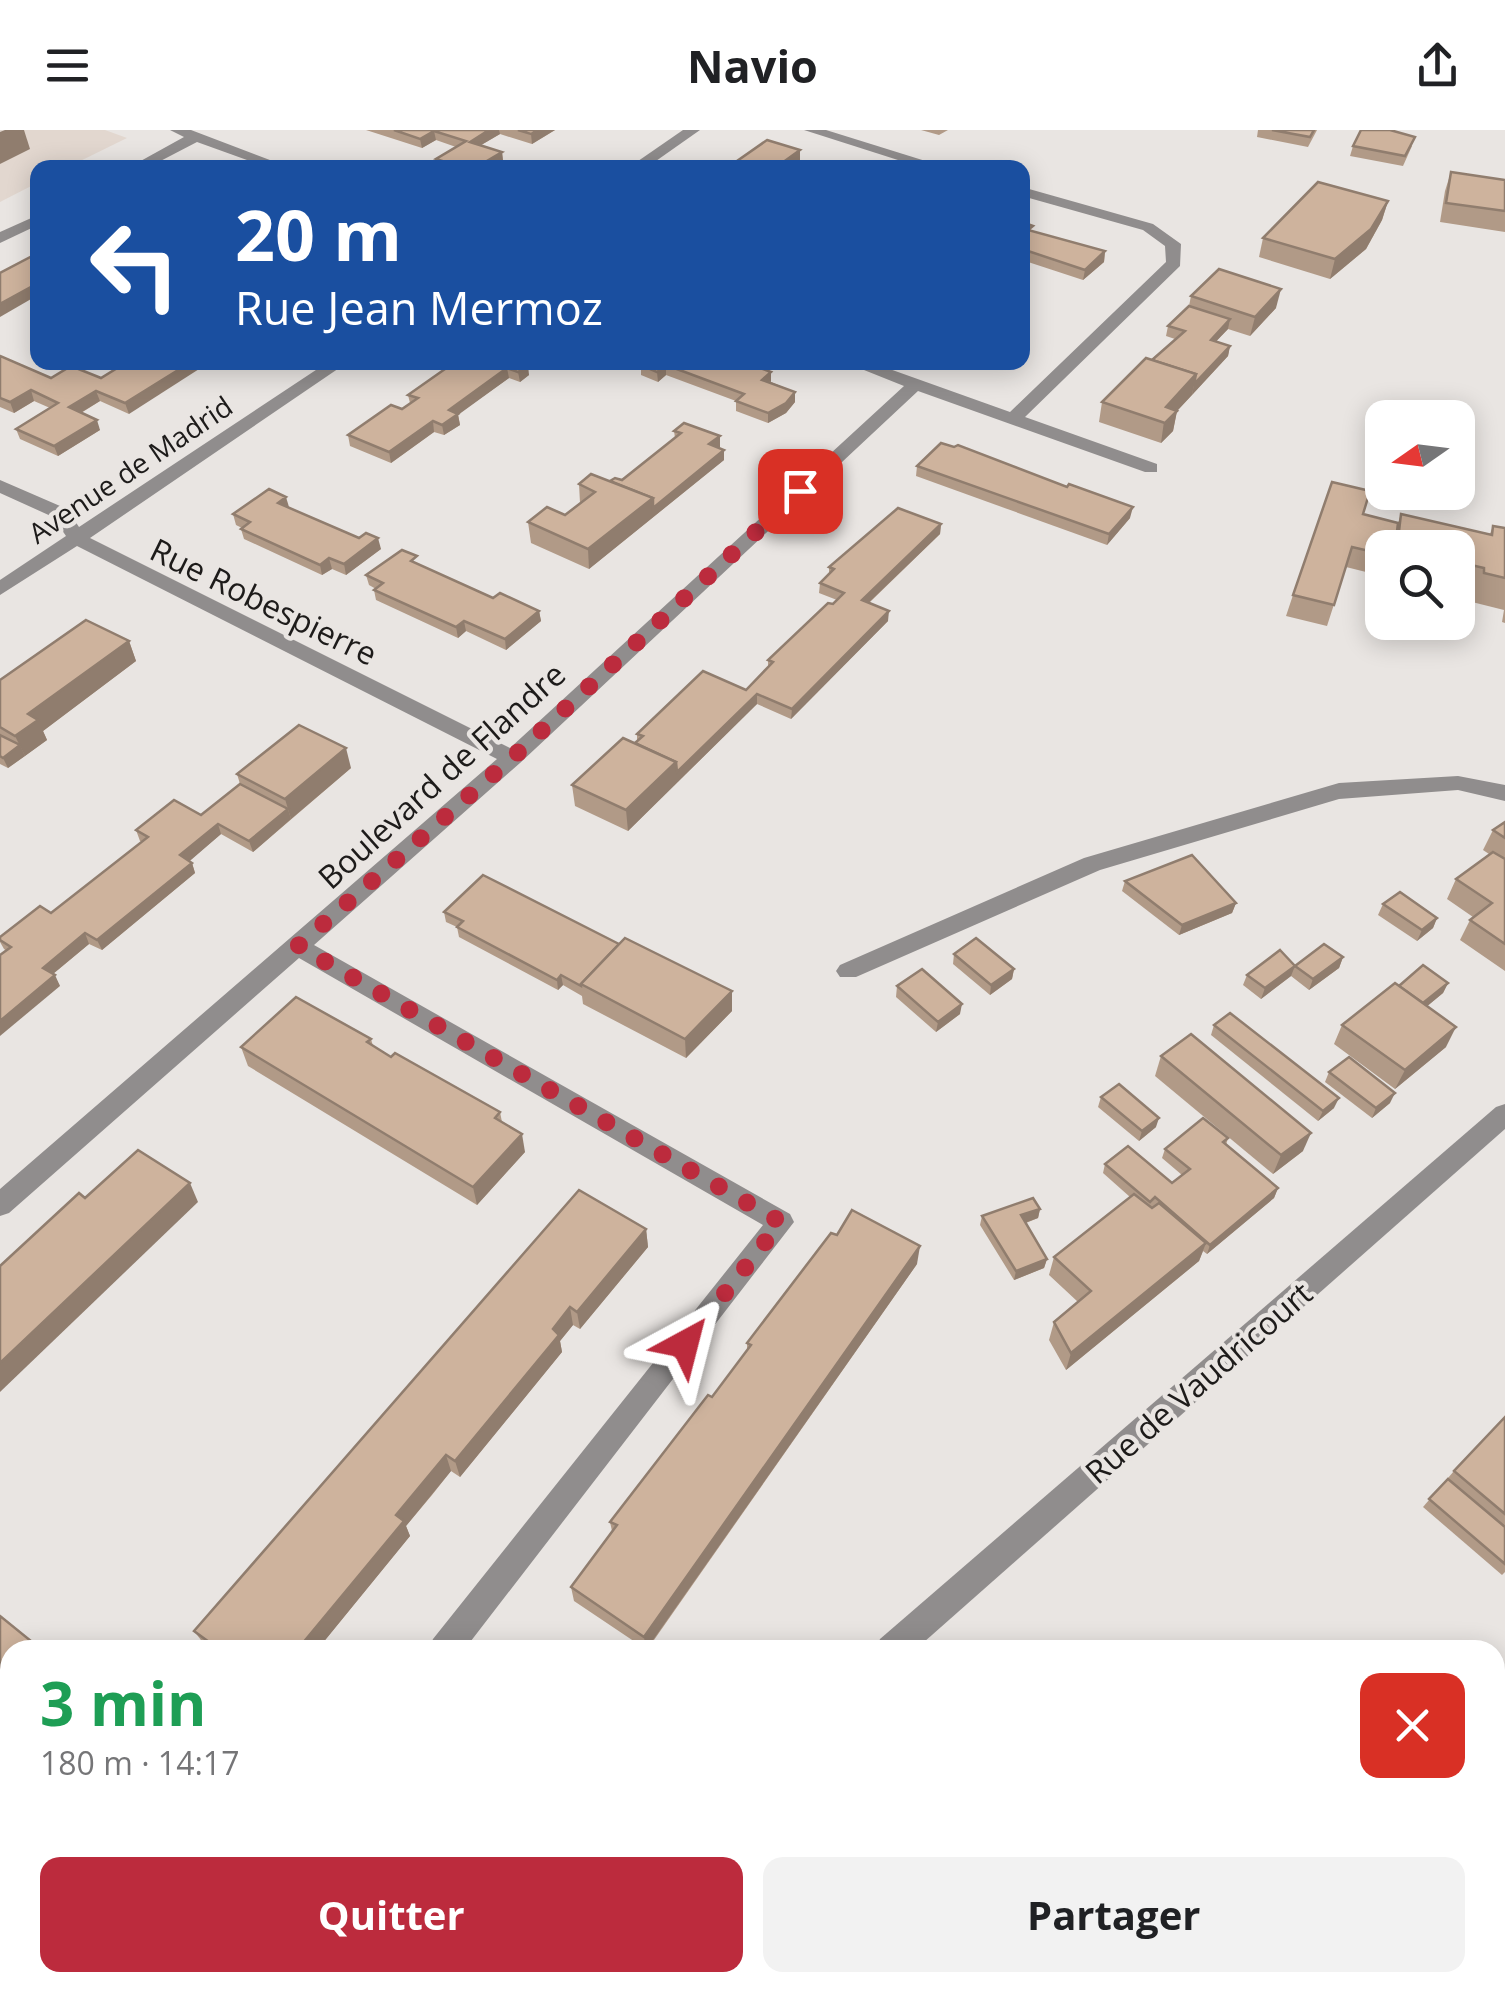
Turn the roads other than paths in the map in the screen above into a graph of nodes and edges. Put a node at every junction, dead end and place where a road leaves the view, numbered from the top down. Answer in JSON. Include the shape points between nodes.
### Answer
{"nodes":[{"id":1,"x":177,"y":130,"type":"edge"},
{"id":2,"x":693,"y":130,"type":"edge"},
{"id":3,"x":811,"y":130,"type":"edge"},
{"id":4,"x":196,"y":137,"type":"junction"},
{"id":5,"x":151,"y":160,"type":"edge"},
{"id":6,"x":261,"y":160,"type":"edge"},
{"id":7,"x":647,"y":160,"type":"edge"},
{"id":8,"x":914,"y":160,"type":"edge"},
{"id":9,"x":1030,"y":193,"type":"edge"},
{"id":10,"x":30,"y":222,"type":"edge"},
{"id":11,"x":0,"y":238,"type":"edge"},
{"id":12,"x":328,"y":370,"type":"edge"},
{"id":13,"x":875,"y":370,"type":"edge"},
{"id":14,"x":916,"y":384,"type":"junction"},
{"id":15,"x":1014,"y":419,"type":"junction"},
{"id":16,"x":1151,"y":468,"type":"dead end"},
{"id":17,"x":0,"y":486,"type":"edge"},
{"id":18,"x":77,"y":538,"type":"junction"},
{"id":19,"x":0,"y":589,"type":"edge"},
{"id":20,"x":512,"y":758,"type":"junction"},
{"id":21,"x":1505,"y":793,"type":"edge"},
{"id":22,"x":298,"y":946,"type":"junction"},
{"id":23,"x":848,"y":972,"type":"dead end"},
{"id":24,"x":1505,"y":1114,"type":"edge"},
{"id":25,"x":0,"y":1205,"type":"edge"},
{"id":26,"x":452,"y":1640,"type":"edge"},
{"id":27,"x":902,"y":1640,"type":"edge"}],
"edges":[{"from":1,"to":4,"type":"street"},
{"from":2,"to":7,"type":"street"},
{"from":3,"to":8,"type":"street"},
{"from":4,"to":5,"type":"street"},
{"from":4,"to":6,"type":"street"},
{"from":9,"to":15,"type":"street","via":[[1148,227],[1173,244],[1174,262]]},
{"from":10,"to":11,"type":"street"},
{"from":12,"to":18,"type":"street","name":"Avenue de Madrid"},
{"from":13,"to":14,"type":"street"},
{"from":14,"to":15,"type":"street"},
{"from":14,"to":20,"type":"street","name":"Boulevard de Flandre"},
{"from":15,"to":16,"type":"street"},
{"from":17,"to":18,"type":"street","name":"Rue Robespierre","via":[[60,513]]},
{"from":18,"to":19,"type":"street","name":"Avenue de Madrid"},
{"from":18,"to":20,"type":"street","name":"Rue Robespierre"},
{"from":20,"to":22,"type":"street","name":"Boulevard de Flandre"},
{"from":21,"to":23,"type":"street","via":[[1458,783],[1339,791],[1092,864]]},
{"from":22,"to":25,"type":"street","name":"Boulevard de Flandre"},
{"from":22,"to":26,"type":"street","via":[[781,1222]]},
{"from":24,"to":27,"type":"street","name":"Rue de Vaudricourt"}]}
